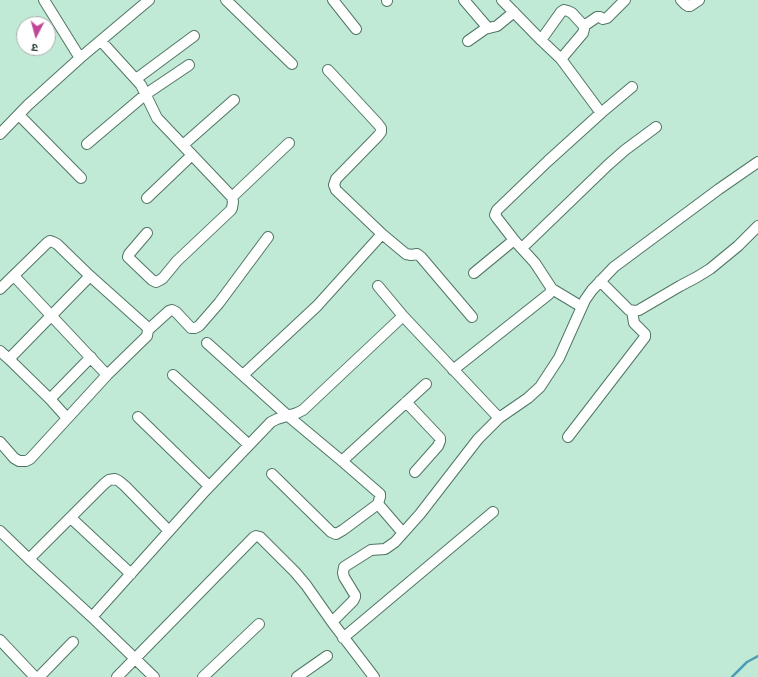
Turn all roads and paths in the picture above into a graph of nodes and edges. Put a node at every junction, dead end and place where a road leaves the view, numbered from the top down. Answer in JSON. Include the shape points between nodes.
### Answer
{"nodes":[{"id":1,"x":44,"y":0,"type":"edge"},
{"id":2,"x":149,"y":0,"type":"edge"},
{"id":3,"x":226,"y":0,"type":"edge"},
{"id":4,"x":333,"y":0,"type":"edge"},
{"id":5,"x":464,"y":0,"type":"edge"},
{"id":6,"x":502,"y":0,"type":"edge"},
{"id":7,"x":625,"y":0,"type":"edge"},
{"id":8,"x":681,"y":0,"type":"edge"},
{"id":9,"x":699,"y":0,"type":"edge"},
{"id":10,"x":514,"y":12,"type":"junction"},
{"id":11,"x":584,"y":26,"type":"junction"},
{"id":12,"x":488,"y":28,"type":"junction"},
{"id":13,"x":356,"y":29,"type":"dead end"},
{"id":14,"x":194,"y":36,"type":"dead end"},
{"id":15,"x":468,"y":40,"type":"dead end"},
{"id":16,"x":541,"y":40,"type":"junction"},
{"id":17,"x":101,"y":41,"type":"junction"},
{"id":18,"x":80,"y":58,"type":"junction"},
{"id":19,"x":560,"y":59,"type":"junction"},
{"id":20,"x":292,"y":64,"type":"dead end"},
{"id":21,"x":189,"y":66,"type":"dead end"},
{"id":22,"x":328,"y":70,"type":"dead end"},
{"id":23,"x":136,"y":79,"type":"junction"},
{"id":24,"x":632,"y":87,"type":"dead end"},
{"id":25,"x":146,"y":94,"type":"junction"},
{"id":26,"x":234,"y":100,"type":"dead end"},
{"id":27,"x":601,"y":113,"type":"junction"},
{"id":28,"x":19,"y":115,"type":"junction"},
{"id":29,"x":656,"y":127,"type":"dead end"},
{"id":30,"x":0,"y":134,"type":"edge"},
{"id":31,"x":87,"y":144,"type":"dead end"},
{"id":32,"x":289,"y":144,"type":"dead end"},
{"id":33,"x":183,"y":145,"type":"junction"},
{"id":34,"x":192,"y":155,"type":"junction"},
{"id":35,"x":758,"y":162,"type":"edge"},
{"id":36,"x":81,"y":178,"type":"dead end"},
{"id":37,"x":232,"y":197,"type":"junction"},
{"id":38,"x":147,"y":198,"type":"dead end"},
{"id":39,"x":758,"y":226,"type":"edge"},
{"id":40,"x":147,"y":233,"type":"dead end"},
{"id":41,"x":382,"y":234,"type":"junction"},
{"id":42,"x":268,"y":237,"type":"dead end"},
{"id":43,"x":514,"y":240,"type":"junction"},
{"id":44,"x":522,"y":248,"type":"junction"},
{"id":45,"x":474,"y":272,"type":"dead end"},
{"id":46,"x":14,"y":276,"type":"junction"},
{"id":47,"x":90,"y":276,"type":"junction"},
{"id":48,"x":600,"y":282,"type":"junction"},
{"id":49,"x":378,"y":286,"type":"dead end"},
{"id":50,"x":1,"y":288,"type":"edge"},
{"id":51,"x":552,"y":288,"type":"junction"},
{"id":52,"x":582,"y":307,"type":"junction"},
{"id":53,"x":632,"y":311,"type":"junction"},
{"id":54,"x":51,"y":315,"type":"junction"},
{"id":55,"x":403,"y":316,"type":"junction"},
{"id":56,"x":472,"y":317,"type":"dead end"},
{"id":57,"x":148,"y":330,"type":"junction"},
{"id":58,"x":207,"y":343,"type":"dead end"},
{"id":59,"x":0,"y":351,"type":"edge"},
{"id":60,"x":90,"y":357,"type":"junction"},
{"id":61,"x":9,"y":359,"type":"junction"},
{"id":62,"x":453,"y":370,"type":"junction"},
{"id":63,"x":107,"y":375,"type":"junction"},
{"id":64,"x":173,"y":375,"type":"dead end"},
{"id":65,"x":243,"y":375,"type":"junction"},
{"id":66,"x":426,"y":384,"type":"dead end"},
{"id":67,"x":50,"y":399,"type":"junction"},
{"id":68,"x":406,"y":402,"type":"junction"},
{"id":69,"x":288,"y":416,"type":"junction"},
{"id":70,"x":138,"y":417,"type":"dead end"},
{"id":71,"x":67,"y":418,"type":"junction"},
{"id":72,"x":499,"y":418,"type":"junction"},
{"id":73,"x":568,"y":437,"type":"dead end"},
{"id":74,"x":0,"y":442,"type":"edge"},
{"id":75,"x":249,"y":445,"type":"junction"},
{"id":76,"x":342,"y":461,"type":"junction"},
{"id":77,"x":415,"y":472,"type":"dead end"},
{"id":78,"x":272,"y":474,"type":"dead end"},
{"id":79,"x":209,"y":486,"type":"junction"},
{"id":80,"x":378,"y":504,"type":"junction"},
{"id":81,"x":493,"y":512,"type":"dead end"},
{"id":82,"x":71,"y":518,"type":"junction"},
{"id":83,"x":0,"y":531,"type":"edge"},
{"id":84,"x":169,"y":531,"type":"junction"},
{"id":85,"x":403,"y":533,"type":"junction"},
{"id":86,"x":29,"y":559,"type":"junction"},
{"id":87,"x":131,"y":574,"type":"junction"},
{"id":88,"x":92,"y":617,"type":"junction"},
{"id":89,"x":332,"y":622,"type":"junction"},
{"id":90,"x":259,"y":624,"type":"dead end"},
{"id":91,"x":344,"y":638,"type":"junction"},
{"id":92,"x":0,"y":640,"type":"edge"},
{"id":93,"x":73,"y":642,"type":"dead end"},
{"id":94,"x":327,"y":656,"type":"dead end"},
{"id":95,"x":135,"y":659,"type":"junction"},
{"id":96,"x":117,"y":677,"type":"edge"},
{"id":97,"x":154,"y":677,"type":"edge"},
{"id":98,"x":203,"y":677,"type":"edge"},
{"id":99,"x":297,"y":677,"type":"edge"},
{"id":100,"x":374,"y":677,"type":"edge"}],
"edges":[{"from":1,"to":18,"type":"street"},
{"from":2,"to":17,"type":"street"},
{"from":3,"to":20,"type":"street"},
{"from":4,"to":13,"type":"street"},
{"from":5,"to":12,"type":"street"},
{"from":6,"to":10,"type":"street"},
{"from":7,"to":11,"type":"street","via":[[607,18],[597,17]]},
{"from":8,"to":9,"type":"street","via":[[688,6]]},
{"from":10,"to":12,"type":"street","via":[[497,26]]},
{"from":10,"to":16,"type":"street"},
{"from":11,"to":16,"type":"street","via":[[572,13],[564,10]]},
{"from":11,"to":19,"type":"street","via":[[583,33]]},
{"from":12,"to":15,"type":"street"},
{"from":14,"to":23,"type":"street"},
{"from":16,"to":19,"type":"street"},
{"from":17,"to":18,"type":"street"},
{"from":17,"to":23,"type":"street"},
{"from":18,"to":28,"type":"street"},
{"from":19,"to":27,"type":"street"},
{"from":21,"to":25,"type":"street"},
{"from":22,"to":41,"type":"street","via":[[381,128],[378,136],[336,179],[334,185],[336,190]]},
{"from":23,"to":25,"type":"street"},
{"from":24,"to":27,"type":"street"},
{"from":25,"to":31,"type":"street"},
{"from":25,"to":33,"type":"street","via":[[157,118]]},
{"from":26,"to":33,"type":"street"},
{"from":27,"to":43,"type":"street","via":[[497,210],[496,218]]},
{"from":28,"to":30,"type":"street"},
{"from":28,"to":36,"type":"street"},
{"from":29,"to":44,"type":"street","via":[[608,165]]},
{"from":32,"to":37,"type":"street"},
{"from":33,"to":34,"type":"street"},
{"from":34,"to":37,"type":"street"},
{"from":34,"to":38,"type":"street"},
{"from":35,"to":48,"type":"street","via":[[614,267]]},
{"from":37,"to":40,"type":"street","via":[[234,202],[231,210],[156,282],[128,257]]},
{"from":39,"to":53,"type":"street","via":[[710,269],[639,310]]},
{"from":41,"to":56,"type":"street","via":[[406,254],[417,254],[421,257]]},
{"from":41,"to":65,"type":"street","via":[[317,306]]},
{"from":42,"to":57,"type":"street","via":[[199,326],[191,328],[172,310]]},
{"from":43,"to":44,"type":"street"},
{"from":43,"to":45,"type":"street"},
{"from":44,"to":51,"type":"street"},
{"from":46,"to":47,"type":"street","via":[[50,242],[58,244]]},
{"from":46,"to":50,"type":"street"},
{"from":46,"to":54,"type":"street"},
{"from":47,"to":54,"type":"street"},
{"from":47,"to":57,"type":"street"},
{"from":48,"to":52,"type":"street"},
{"from":48,"to":53,"type":"street"},
{"from":49,"to":55,"type":"street"},
{"from":51,"to":52,"type":"street"},
{"from":51,"to":62,"type":"street","via":[[549,294]]},
{"from":52,"to":72,"type":"street","via":[[559,358],[540,387]]},
{"from":53,"to":73,"type":"street","via":[[634,323],[645,337]]},
{"from":54,"to":60,"type":"street"},
{"from":54,"to":61,"type":"street"},
{"from":55,"to":62,"type":"street"},
{"from":55,"to":69,"type":"street","via":[[303,410]]},
{"from":57,"to":63,"type":"street","via":[[147,336]]},
{"from":58,"to":65,"type":"street"},
{"from":59,"to":61,"type":"street"},
{"from":60,"to":63,"type":"street"},
{"from":60,"to":67,"type":"street"},
{"from":61,"to":67,"type":"street"},
{"from":62,"to":72,"type":"street"},
{"from":63,"to":71,"type":"street"},
{"from":64,"to":75,"type":"street"},
{"from":65,"to":69,"type":"street"},
{"from":66,"to":68,"type":"street"},
{"from":67,"to":71,"type":"street"},
{"from":68,"to":76,"type":"street"},
{"from":68,"to":77,"type":"street","via":[[440,438],[438,446]]},
{"from":69,"to":75,"type":"street","via":[[271,422]]},
{"from":69,"to":76,"type":"street"},
{"from":70,"to":79,"type":"street"},
{"from":71,"to":74,"type":"street","via":[[26,462],[14,458]]},
{"from":72,"to":85,"type":"street","via":[[478,439]]},
{"from":75,"to":79,"type":"street"},
{"from":76,"to":80,"type":"street","via":[[380,494]]},
{"from":78,"to":80,"type":"street","via":[[336,534]]},
{"from":79,"to":84,"type":"street"},
{"from":80,"to":85,"type":"street"},
{"from":81,"to":91,"type":"street"},
{"from":82,"to":84,"type":"street","via":[[104,484],[115,479]]},
{"from":82,"to":86,"type":"street"},
{"from":82,"to":87,"type":"street"},
{"from":83,"to":86,"type":"street"},
{"from":84,"to":87,"type":"street"},
{"from":85,"to":89,"type":"street","via":[[387,548],[371,550],[344,567],[344,577],[355,597]]},
{"from":86,"to":88,"type":"street"},
{"from":87,"to":88,"type":"street"},
{"from":88,"to":95,"type":"street"},
{"from":89,"to":91,"type":"street"},
{"from":89,"to":95,"type":"street","via":[[295,572],[256,536]]},
{"from":90,"to":98,"type":"street"},
{"from":91,"to":100,"type":"street"},
{"from":92,"to":93,"type":"street","via":[[36,677],[40,676]]},
{"from":94,"to":99,"type":"street"},
{"from":95,"to":96,"type":"street"},
{"from":95,"to":97,"type":"street"}]}
